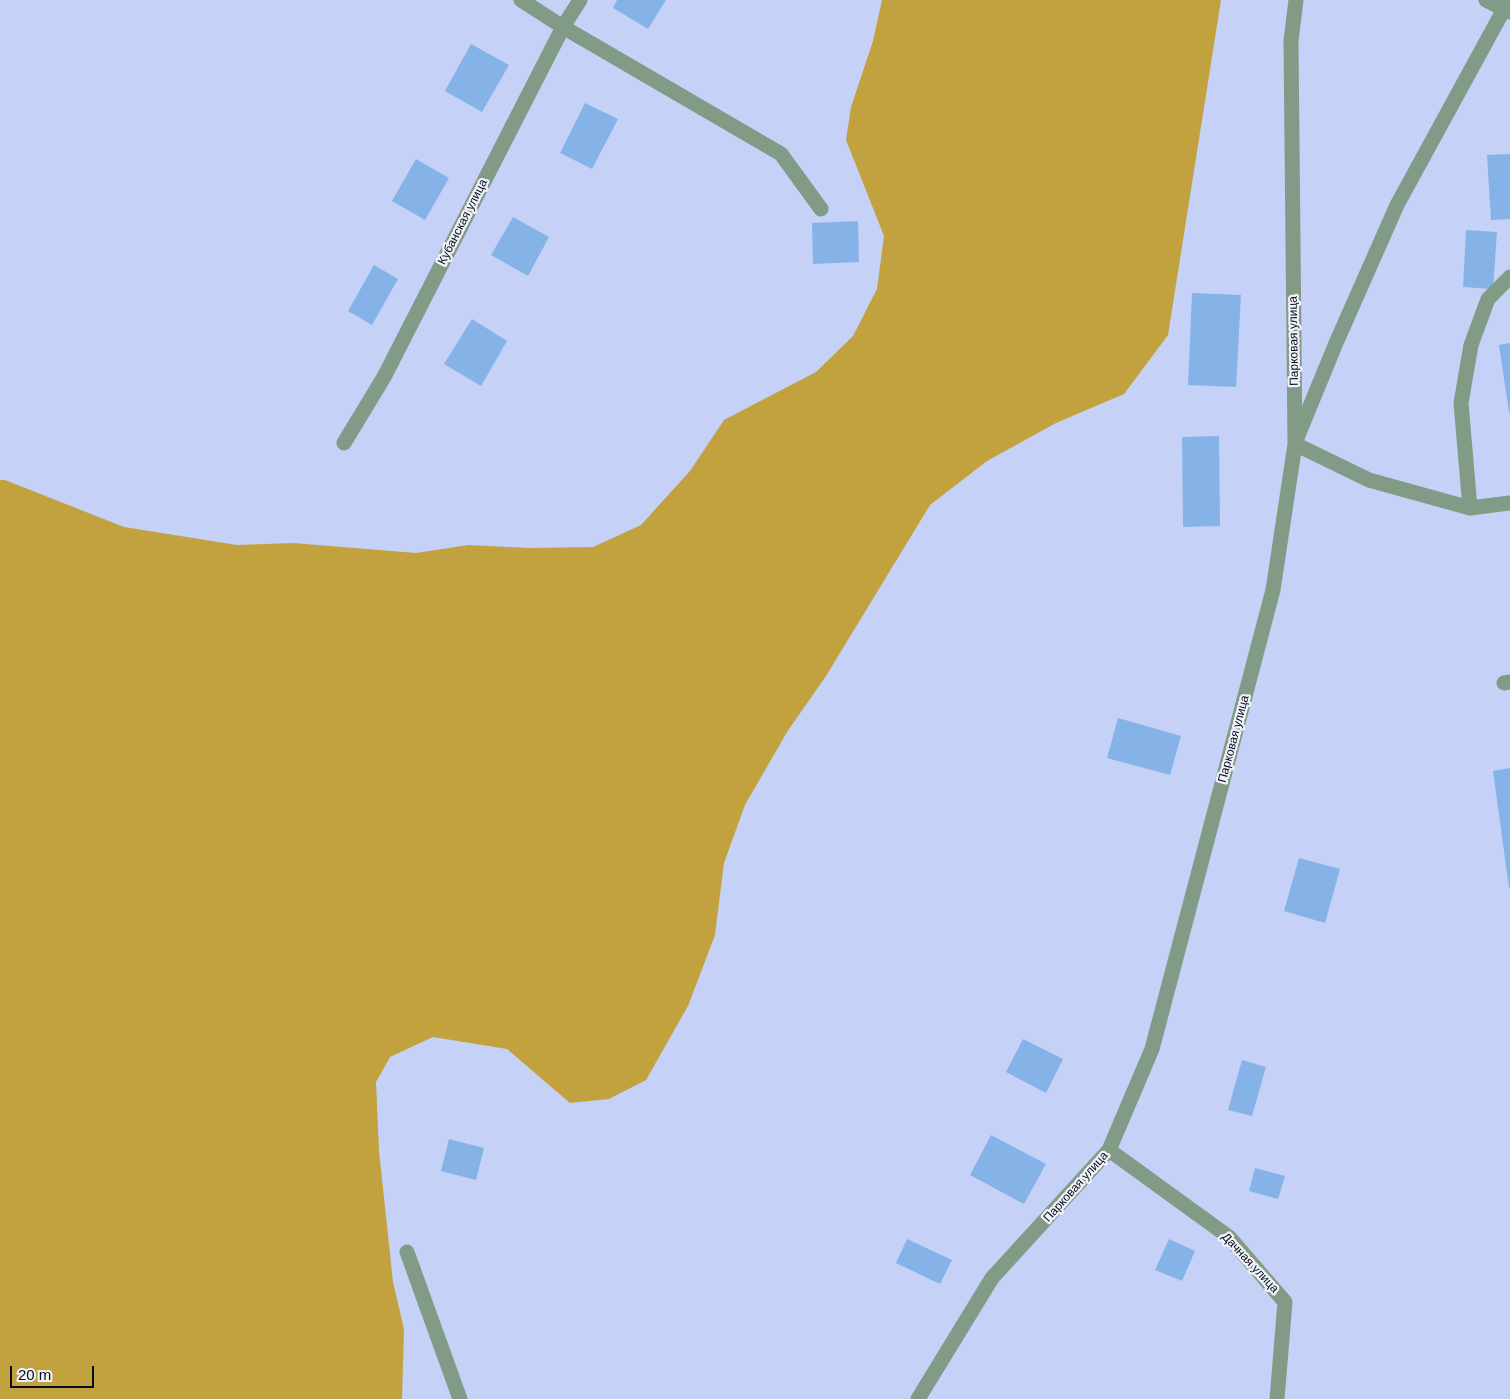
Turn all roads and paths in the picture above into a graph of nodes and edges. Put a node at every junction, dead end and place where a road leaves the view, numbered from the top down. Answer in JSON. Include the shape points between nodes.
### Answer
{"nodes":[{"id":1,"x":520,"y":0,"type":"edge"},
{"id":2,"x":580,"y":0,"type":"edge"},
{"id":3,"x":1296,"y":0,"type":"edge"},
{"id":4,"x":1486,"y":0,"type":"edge"},
{"id":5,"x":1508,"y":8,"type":"edge"},
{"id":6,"x":563,"y":27,"type":"junction"},
{"id":7,"x":821,"y":208,"type":"dead end"},
{"id":8,"x":1510,"y":277,"type":"edge"},
{"id":9,"x":344,"y":443,"type":"dead end"},
{"id":10,"x":1295,"y":444,"type":"junction"},
{"id":11,"x":1510,"y":503,"type":"edge"},
{"id":12,"x":1470,"y":508,"type":"junction"},
{"id":13,"x":1109,"y":1150,"type":"junction"},
{"id":14,"x":407,"y":1252,"type":"dead end"},
{"id":15,"x":460,"y":1399,"type":"edge"},
{"id":16,"x":918,"y":1399,"type":"edge"},
{"id":17,"x":1276,"y":1399,"type":"edge"}],
"edges":[{"from":1,"to":6,"type":"street"},
{"from":2,"to":6,"type":"street","name":"Кубанская улица"},
{"from":3,"to":10,"type":"street","name":"Парковая улица","via":[[1291,40]]},
{"from":4,"to":5,"type":"street"},
{"from":5,"to":10,"type":"street","via":[[1396,205]]},
{"from":6,"to":7,"type":"street","via":[[781,154]]},
{"from":6,"to":9,"type":"street","name":"Кубанская улица","via":[[384,377]]},
{"from":8,"to":12,"type":"street","via":[[1488,299],[1471,345],[1462,393]]},
{"from":10,"to":12,"type":"street","via":[[1369,480]]},
{"from":10,"to":13,"type":"street","name":"Парковая улица","via":[[1273,590],[1152,1049]]},
{"from":11,"to":12,"type":"street"},
{"from":13,"to":16,"type":"street","name":"Парковая улица","via":[[992,1278]]},
{"from":13,"to":17,"type":"street","name":"Дачная улица","via":[[1229,1237],[1286,1302]]},
{"from":14,"to":15,"type":"street"}]}
